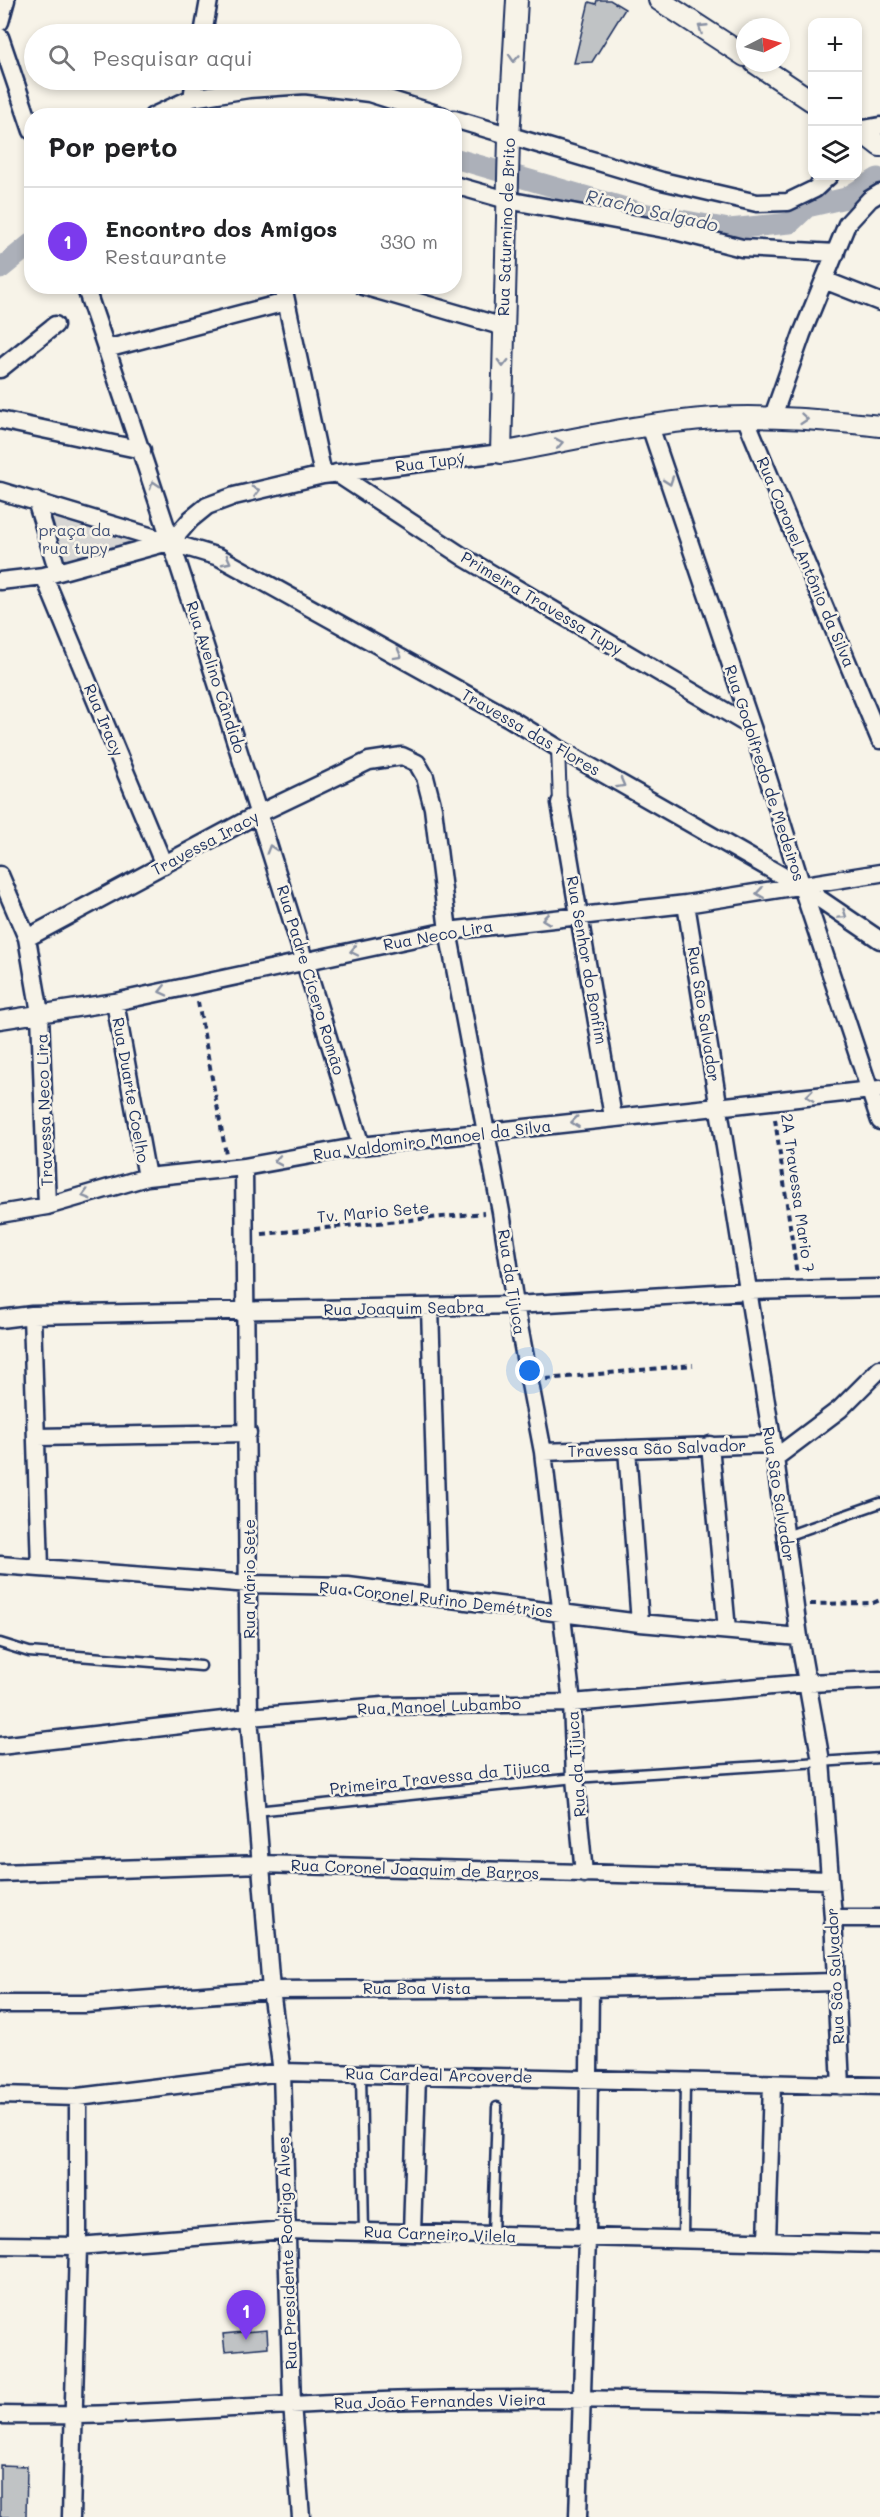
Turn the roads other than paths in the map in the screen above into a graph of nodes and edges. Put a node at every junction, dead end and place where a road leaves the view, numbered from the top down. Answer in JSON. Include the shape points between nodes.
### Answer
{"nodes":[{"id":1,"x":6,"y":0,"type":"edge"},
{"id":2,"x":209,"y":0,"type":"edge"},
{"id":3,"x":517,"y":0,"type":"edge"},
{"id":4,"x":658,"y":0,"type":"edge"},
{"id":5,"x":0,"y":22,"type":"edge"},
{"id":6,"x":205,"y":24,"type":"edge"},
{"id":7,"x":0,"y":37,"type":"edge"},
{"id":8,"x":736,"y":50,"type":"edge"},
{"id":9,"x":769,"y":72,"type":"edge"},
{"id":10,"x":193,"y":90,"type":"edge"},
{"id":11,"x":243,"y":90,"type":"edge"},
{"id":12,"x":345,"y":90,"type":"edge"},
{"id":13,"x":192,"y":98,"type":"junction"},
{"id":14,"x":808,"y":98,"type":"edge"},
{"id":15,"x":24,"y":108,"type":"edge"},
{"id":16,"x":170,"y":108,"type":"edge"},
{"id":17,"x":417,"y":108,"type":"edge"},
{"id":18,"x":462,"y":122,"type":"edge"},
{"id":19,"x":880,"y":126,"type":"edge"},
{"id":20,"x":862,"y":129,"type":"edge"},
{"id":21,"x":862,"y":133,"type":"edge"},
{"id":22,"x":509,"y":137,"type":"junction"},
{"id":23,"x":880,"y":146,"type":"edge"},
{"id":24,"x":825,"y":180,"type":"edge"},
{"id":25,"x":462,"y":187,"type":"edge"},
{"id":26,"x":880,"y":193,"type":"edge"},
{"id":27,"x":507,"y":198,"type":"junction"},
{"id":28,"x":836,"y":253,"type":"junction"},
{"id":29,"x":824,"y":279,"type":"junction"},
{"id":30,"x":88,"y":294,"type":"edge"},
{"id":31,"x":284,"y":294,"type":"edge"},
{"id":32,"x":391,"y":294,"type":"edge"},
{"id":33,"x":880,"y":302,"type":"edge"},
{"id":34,"x":55,"y":325,"type":"dead end"},
{"id":35,"x":504,"y":327,"type":"junction"},
{"id":36,"x":106,"y":349,"type":"junction"},
{"id":37,"x":0,"y":369,"type":"edge"},
{"id":38,"x":773,"y":416,"type":"junction"},
{"id":39,"x":745,"y":417,"type":"junction"},
{"id":40,"x":0,"y":420,"type":"edge"},
{"id":41,"x":650,"y":426,"type":"junction"},
{"id":42,"x":880,"y":426,"type":"edge"},
{"id":43,"x":142,"y":450,"type":"junction"},
{"id":44,"x":501,"y":453,"type":"junction"},
{"id":45,"x":329,"y":474,"type":"junction"},
{"id":46,"x":0,"y":491,"type":"edge"},
{"id":47,"x":36,"y":501,"type":"junction"},
{"id":48,"x":172,"y":541,"type":"junction"},
{"id":49,"x":51,"y":574,"type":"junction"},
{"id":50,"x":0,"y":581,"type":"edge"},
{"id":51,"x":752,"y":727,"type":"junction"},
{"id":52,"x":880,"y":740,"type":"edge"},
{"id":53,"x":558,"y":748,"type":"junction"},
{"id":54,"x":387,"y":757,"type":"joint"},
{"id":55,"x":560,"y":804,"type":"joint"},
{"id":56,"x":260,"y":813,"type":"junction"},
{"id":57,"x":164,"y":865,"type":"junction"},
{"id":58,"x":880,"y":873,"type":"edge"},
{"id":59,"x":0,"y":875,"type":"edge"},
{"id":60,"x":802,"y":887,"type":"junction"},
{"id":61,"x":686,"y":904,"type":"junction"},
{"id":62,"x":580,"y":915,"type":"junction"},
{"id":63,"x":448,"y":931,"type":"junction"},
{"id":64,"x":27,"y":938,"type":"junction"},
{"id":65,"x":880,"y":940,"type":"edge"},
{"id":66,"x":305,"y":961,"type":"junction"},
{"id":67,"x":115,"y":1002,"type":"junction"},
{"id":68,"x":40,"y":1013,"type":"junction"},
{"id":69,"x":0,"y":1020,"type":"edge"},
{"id":70,"x":874,"y":1089,"type":"edge"},
{"id":71,"x":718,"y":1106,"type":"junction"},
{"id":72,"x":614,"y":1117,"type":"junction"},
{"id":73,"x":880,"y":1120,"type":"edge"},
{"id":74,"x":485,"y":1132,"type":"junction"},
{"id":75,"x":361,"y":1146,"type":"junction"},
{"id":76,"x":236,"y":1168,"type":"junction"},
{"id":77,"x":147,"y":1178,"type":"junction"},
{"id":78,"x":47,"y":1206,"type":"junction"},
{"id":79,"x":0,"y":1214,"type":"edge"},
{"id":80,"x":880,"y":1288,"type":"edge"},
{"id":81,"x":748,"y":1291,"type":"junction"},
{"id":82,"x":514,"y":1305,"type":"junction"},
{"id":83,"x":430,"y":1308,"type":"junction"},
{"id":84,"x":245,"y":1311,"type":"junction"},
{"id":85,"x":32,"y":1315,"type":"junction"},
{"id":86,"x":0,"y":1319,"type":"edge"},
{"id":87,"x":880,"y":1369,"type":"edge"},
{"id":88,"x":248,"y":1433,"type":"junction"},
{"id":89,"x":38,"y":1437,"type":"junction"},
{"id":90,"x":710,"y":1445,"type":"junction"},
{"id":91,"x":627,"y":1449,"type":"junction"},
{"id":92,"x":773,"y":1451,"type":"junction"},
{"id":93,"x":543,"y":1452,"type":"junction"},
{"id":94,"x":880,"y":1503,"type":"edge"},
{"id":95,"x":786,"y":1536,"type":"junction"},
{"id":96,"x":0,"y":1565,"type":"edge"},
{"id":97,"x":40,"y":1568,"type":"junction"},
{"id":98,"x":250,"y":1584,"type":"junction"},
{"id":99,"x":439,"y":1598,"type":"junction"},
{"id":100,"x":561,"y":1613,"type":"junction"},
{"id":101,"x":640,"y":1623,"type":"junction"},
{"id":102,"x":727,"y":1630,"type":"junction"},
{"id":103,"x":799,"y":1637,"type":"junction"},
{"id":104,"x":0,"y":1643,"type":"edge"},
{"id":105,"x":201,"y":1666,"type":"dead end"},
{"id":106,"x":880,"y":1680,"type":"edge"},
{"id":107,"x":808,"y":1683,"type":"junction"},
{"id":108,"x":572,"y":1703,"type":"junction"},
{"id":109,"x":249,"y":1717,"type":"junction"},
{"id":110,"x":0,"y":1746,"type":"edge"},
{"id":111,"x":880,"y":1758,"type":"edge"},
{"id":112,"x":820,"y":1761,"type":"junction"},
{"id":113,"x":575,"y":1778,"type":"junction"},
{"id":114,"x":255,"y":1811,"type":"junction"},
{"id":115,"x":261,"y":1864,"type":"junction"},
{"id":116,"x":0,"y":1873,"type":"edge"},
{"id":117,"x":584,"y":1874,"type":"junction"},
{"id":118,"x":830,"y":1880,"type":"junction"},
{"id":119,"x":833,"y":1918,"type":"junction"},
{"id":120,"x":880,"y":1918,"type":"edge"},
{"id":121,"x":835,"y":1982,"type":"junction"},
{"id":122,"x":590,"y":1988,"type":"junction"},
{"id":123,"x":271,"y":1990,"type":"junction"},
{"id":124,"x":0,"y":2004,"type":"edge"},
{"id":125,"x":282,"y":2072,"type":"junction"},
{"id":126,"x":361,"y":2073,"type":"junction"},
{"id":127,"x":417,"y":2074,"type":"junction"},
{"id":128,"x":590,"y":2078,"type":"junction"},
{"id":129,"x":685,"y":2081,"type":"junction"},
{"id":130,"x":772,"y":2084,"type":"junction"},
{"id":131,"x":841,"y":2086,"type":"junction"},
{"id":132,"x":880,"y":2086,"type":"edge"},
{"id":133,"x":0,"y":2095,"type":"edge"},
{"id":134,"x":78,"y":2097,"type":"junction"},
{"id":135,"x":497,"y":2107,"type":"dead end"},
{"id":136,"x":285,"y":2230,"type":"junction"},
{"id":137,"x":364,"y":2232,"type":"junction"},
{"id":138,"x":412,"y":2233,"type":"junction"},
{"id":139,"x":493,"y":2235,"type":"junction"},
{"id":140,"x":587,"y":2238,"type":"junction"},
{"id":141,"x":682,"y":2240,"type":"junction"},
{"id":142,"x":767,"y":2241,"type":"junction"},
{"id":143,"x":880,"y":2244,"type":"edge"},
{"id":144,"x":0,"y":2245,"type":"edge"},
{"id":145,"x":78,"y":2246,"type":"junction"},
{"id":146,"x":582,"y":2399,"type":"junction"},
{"id":147,"x":292,"y":2404,"type":"junction"},
{"id":148,"x":880,"y":2406,"type":"edge"},
{"id":149,"x":0,"y":2415,"type":"edge"},
{"id":150,"x":72,"y":2416,"type":"junction"},
{"id":151,"x":71,"y":2517,"type":"edge"},
{"id":152,"x":301,"y":2517,"type":"edge"},
{"id":153,"x":579,"y":2517,"type":"edge"}],
"edges":[{"from":1,"to":5,"type":"street"},
{"from":2,"to":6,"type":"street"},
{"from":3,"to":22,"type":"street","name":"Rua Saturnino de Brito","one_way":true},
{"from":8,"to":4,"type":"street","one_way":true},
{"from":7,"to":15,"type":"street"},
{"from":9,"to":14,"type":"street"},
{"from":10,"to":13,"type":"street"},
{"from":11,"to":13,"type":"street"},
{"from":12,"to":17,"type":"street"},
{"from":13,"to":16,"type":"street"},
{"from":18,"to":22,"type":"street"},
{"from":19,"to":20,"type":"street"},
{"from":21,"to":23,"type":"street"},
{"from":22,"to":24,"type":"street","via":[[662,182],[757,203],[788,202]]},
{"from":22,"to":27,"type":"street","name":"Rua Saturnino de Brito"},
{"from":25,"to":27,"type":"street"},
{"from":26,"to":28,"type":"street","via":[[847,224]]},
{"from":27,"to":28,"type":"street","via":[[742,248]]},
{"from":27,"to":35,"type":"street","name":"Rua Saturnino de Brito"},
{"from":28,"to":29,"type":"street"},
{"from":29,"to":33,"type":"street"},
{"from":29,"to":38,"type":"street"},
{"from":30,"to":36,"type":"street","name":"Rua Avelino Cândido"},
{"from":31,"to":36,"type":"street"},
{"from":31,"to":45,"type":"street"},
{"from":32,"to":35,"type":"street"},
{"from":34,"to":37,"type":"street"},
{"from":35,"to":44,"type":"street","name":"Rua Saturnino de Brito","one_way":true},
{"from":36,"to":43,"type":"street","name":"Rua Avelino Cândido"},
{"from":38,"to":39,"type":"street","name":"Rua Tupý"},
{"from":38,"to":42,"type":"street","name":"Rua Tupý","one_way":true},
{"from":39,"to":41,"type":"street","name":"Rua Tupý"},
{"from":39,"to":52,"type":"street","name":"Rua Coronel Antônio da Silva"},
{"from":40,"to":43,"type":"street"},
{"from":44,"to":41,"type":"street","name":"Rua Tupý","one_way":true},
{"from":41,"to":51,"type":"street","name":"Rua Godolfredo de Medeiros","one_way":true},
{"from":48,"to":43,"type":"street","name":"Rua Avelino Cândido","one_way":true},
{"from":44,"to":45,"type":"street","name":"Rua Tupý"},
{"from":48,"to":45,"type":"street","name":"Rua Tupý","one_way":true,"via":[[207,506]]},
{"from":45,"to":51,"type":"street","name":"Primeira Travessa Tupy"},
{"from":46,"to":47,"type":"street","name":"Travessa das Flores"},
{"from":47,"to":48,"type":"street","name":"Travessa das Flores"},
{"from":47,"to":49,"type":"street","name":"Rua Iracy"},
{"from":48,"to":49,"type":"street"},
{"from":48,"to":53,"type":"street","name":"Travessa das Flores","one_way":true,"via":[[219,557]]},
{"from":48,"to":56,"type":"street","name":"Rua Avelino Cândido"},
{"from":49,"to":50,"type":"street"},
{"from":49,"to":57,"type":"street","name":"Rua Iracy"},
{"from":51,"to":60,"type":"street","name":"Rua Godolfredo de Medeiros"},
{"from":53,"to":55,"type":"street"},
{"from":53,"to":60,"type":"street","name":"Travessa das Flores","one_way":true},
{"from":54,"to":56,"type":"street","name":"Travessa Iracy"},
{"from":54,"to":63,"type":"street","name":"Rua da Tijuca","via":[[402,756],[417,763],[425,777],[434,808]]},
{"from":55,"to":62,"type":"street","name":"Rua Senhor do Bonfim"},
{"from":56,"to":57,"type":"street","name":"Travessa Iracy"},
{"from":66,"to":56,"type":"street","name":"Rua Padre Cícero Romão","one_way":true},
{"from":57,"to":64,"type":"street","name":"Travessa Iracy"},
{"from":58,"to":60,"type":"street","name":"Rua Neco Lira"},
{"from":59,"to":64,"type":"street","name":"Travessa Neco Lira"},
{"from":60,"to":61,"type":"street","name":"Rua Neco Lira","one_way":true},
{"from":60,"to":65,"type":"street","name":"Travessa das Flores","one_way":true},
{"from":60,"to":70,"type":"street","name":"Rua Godolfredo de Medeiros"},
{"from":61,"to":62,"type":"street","name":"Rua Neco Lira"},
{"from":61,"to":71,"type":"street","name":"Rua São Salvador"},
{"from":62,"to":63,"type":"street","name":"Rua Neco Lira","one_way":true},
{"from":62,"to":72,"type":"street","name":"Rua Senhor do Bonfim"},
{"from":63,"to":66,"type":"street","name":"Rua Neco Lira","one_way":true},
{"from":63,"to":74,"type":"street","name":"Rua da Tijuca"},
{"from":64,"to":68,"type":"street","name":"Travessa Neco Lira"},
{"from":66,"to":67,"type":"street","name":"Rua Neco Lira","one_way":true},
{"from":66,"to":75,"type":"street","name":"Rua Padre Cícero Romão"},
{"from":67,"to":68,"type":"street","name":"Rua Neco Lira"},
{"from":67,"to":77,"type":"street","name":"Rua Duarte Coelho"},
{"from":68,"to":69,"type":"street","name":"Rua Neco Lira"},
{"from":68,"to":78,"type":"street","name":"Travessa Neco Lira"},
{"from":70,"to":71,"type":"street","name":"Rua Valdomiro Manoel da Silva","one_way":true},
{"from":70,"to":73,"type":"street","name":"Rua Godolfredo de Medeiros"},
{"from":71,"to":72,"type":"street","name":"Rua Valdomiro Manoel da Silva"},
{"from":71,"to":81,"type":"street","name":"Rua São Salvador"},
{"from":72,"to":74,"type":"street","name":"Rua Valdomiro Manoel da Silva","one_way":true},
{"from":74,"to":75,"type":"street","name":"Rua Valdomiro Manoel da Silva"},
{"from":74,"to":82,"type":"street","name":"Rua da Tijuca"},
{"from":75,"to":76,"type":"street","name":"Rua Valdomiro Manoel da Silva","one_way":true},
{"from":76,"to":77,"type":"street","name":"Rua Valdomiro Manoel da Silva"},
{"from":76,"to":84,"type":"street","name":"Rua Mário Sete","via":[[246,1235]]},
{"from":77,"to":78,"type":"street","name":"Rua Valdomiro Manoel da Silva","one_way":true},
{"from":78,"to":79,"type":"street","name":"Rua Valdomiro Manoel da Silva"},
{"from":80,"to":81,"type":"street","name":"Rua Joaquim Seabra"},
{"from":81,"to":82,"type":"street","name":"Rua Joaquim Seabra"},
{"from":81,"to":92,"type":"street","name":"Rua São Salvador"},
{"from":82,"to":83,"type":"street","name":"Rua Joaquim Seabra"},
{"from":82,"to":93,"type":"street","name":"Rua da Tijuca"},
{"from":83,"to":84,"type":"street","name":"Rua Joaquim Seabra"},
{"from":83,"to":99,"type":"street"},
{"from":84,"to":85,"type":"street","name":"Rua Joaquim Seabra"},
{"from":84,"to":88,"type":"street","name":"Rua Mário Sete"},
{"from":85,"to":86,"type":"street","name":"Rua Joaquim Seabra"},
{"from":85,"to":89,"type":"street"},
{"from":87,"to":92,"type":"street","via":[[840,1409]]},
{"from":88,"to":89,"type":"street"},
{"from":88,"to":98,"type":"street","name":"Rua Mário Sete"},
{"from":89,"to":97,"type":"street"},
{"from":90,"to":91,"type":"street","name":"Travessa São Salvador"},
{"from":90,"to":92,"type":"street","name":"Travessa São Salvador"},
{"from":90,"to":102,"type":"street"},
{"from":91,"to":93,"type":"street","name":"Travessa São Salvador"},
{"from":91,"to":101,"type":"street"},
{"from":92,"to":95,"type":"street","name":"Rua São Salvador"},
{"from":93,"to":100,"type":"street","name":"Rua da Tijuca"},
{"from":94,"to":95,"type":"lane"},
{"from":95,"to":103,"type":"street","name":"Rua São Salvador"},
{"from":96,"to":97,"type":"street","name":"Rua Coronel Rufino Demétrios"},
{"from":97,"to":98,"type":"street","name":"Rua Coronel Rufino Demétrios"},
{"from":98,"to":99,"type":"street","name":"Rua Coronel Rufino Demétrios","via":[[348,1586]]},
{"from":98,"to":109,"type":"street","name":"Rua Mário Sete"},
{"from":99,"to":100,"type":"street","name":"Rua Coronel Rufino Demétrios"},
{"from":100,"to":101,"type":"street","name":"Rua Coronel Rufino Demétrios"},
{"from":100,"to":108,"type":"street","name":"Rua da Tijuca"},
{"from":101,"to":102,"type":"street","name":"Rua Coronel Rufino Demétrios"},
{"from":102,"to":103,"type":"street","name":"Rua Coronel Rufino Demétrios"},
{"from":103,"to":107,"type":"street","name":"Rua São Salvador"},
{"from":104,"to":105,"type":"lane","via":[[29,1652]]},
{"from":106,"to":107,"type":"street","name":"Rua Manoel Lubambo"},
{"from":107,"to":108,"type":"street","name":"Rua Manoel Lubambo"},
{"from":107,"to":112,"type":"street","name":"Rua São Salvador"},
{"from":108,"to":109,"type":"street","name":"Rua Manoel Lubambo","via":[[383,1706]]},
{"from":108,"to":113,"type":"street","name":"Rua da Tijuca"},
{"from":109,"to":110,"type":"street","name":"Rua Manoel Lubambo"},
{"from":109,"to":114,"type":"street","name":"Rua Mário Sete"},
{"from":111,"to":112,"type":"lane","name":"Primeira Travessa da Tijuca"},
{"from":112,"to":113,"type":"lane","name":"Primeira Travessa da Tijuca"},
{"from":112,"to":118,"type":"street","name":"Rua São Salvador"},
{"from":113,"to":114,"type":"lane","name":"Primeira Travessa da Tijuca"},
{"from":113,"to":117,"type":"street","name":"Rua da Tijuca"},
{"from":114,"to":115,"type":"street","name":"Rua Mário Sete"},
{"from":115,"to":116,"type":"street","name":"Rua Coronel Joaquim de Barros"},
{"from":115,"to":117,"type":"street","name":"Rua Coronel Joaquim de Barros"},
{"from":115,"to":123,"type":"street","name":"Rua Mário Sete"},
{"from":117,"to":118,"type":"street","name":"Rua Coronel Joaquim de Barros"},
{"from":118,"to":119,"type":"street","name":"Rua São Salvador"},
{"from":119,"to":120,"type":"street"},
{"from":119,"to":121,"type":"street","name":"Rua São Salvador"},
{"from":121,"to":122,"type":"street","name":"Rua Boa Vista"},
{"from":121,"to":131,"type":"street","name":"Rua São Salvador"},
{"from":122,"to":123,"type":"street","name":"Rua Boa Vista"},
{"from":122,"to":128,"type":"street"},
{"from":123,"to":124,"type":"street","name":"Rua Boa Vista","via":[[84,2004]]},
{"from":123,"to":125,"type":"street","name":"Rua Presidente Rodrigo Alves"},
{"from":125,"to":126,"type":"street","name":"Rua Cardeal Arcoverde"},
{"from":125,"to":134,"type":"street","name":"Rua Cardeal Arcoverde"},
{"from":125,"to":136,"type":"street","name":"Rua Presidente Rodrigo Alves"},
{"from":126,"to":127,"type":"street","name":"Rua Cardeal Arcoverde"},
{"from":126,"to":137,"type":"lane"},
{"from":127,"to":128,"type":"street","name":"Rua Cardeal Arcoverde"},
{"from":127,"to":138,"type":"street"},
{"from":128,"to":129,"type":"street","name":"Rua Cardeal Arcoverde"},
{"from":128,"to":140,"type":"street"},
{"from":129,"to":130,"type":"street","name":"Rua Cardeal Arcoverde"},
{"from":129,"to":141,"type":"lane"},
{"from":130,"to":131,"type":"street","name":"Rua Cardeal Arcoverde"},
{"from":130,"to":142,"type":"street"},
{"from":131,"to":132,"type":"street","name":"Rua Cardeal Arcoverde"},
{"from":133,"to":134,"type":"street","name":"Rua Cardeal Arcoverde"},
{"from":134,"to":145,"type":"street"},
{"from":135,"to":139,"type":"lane"},
{"from":136,"to":137,"type":"street","name":"Rua Carneiro Vilela"},
{"from":136,"to":145,"type":"street","name":"Rua Carneiro Vilela"},
{"from":136,"to":147,"type":"street","name":"Rua Presidente Rodrigo Alves"},
{"from":137,"to":138,"type":"street","name":"Rua Carneiro Vilela"},
{"from":138,"to":139,"type":"street","name":"Rua Carneiro Vilela"},
{"from":139,"to":140,"type":"street","name":"Rua Carneiro Vilela"},
{"from":140,"to":141,"type":"street","name":"Rua Carneiro Vilela"},
{"from":140,"to":146,"type":"street"},
{"from":141,"to":142,"type":"street","name":"Rua Carneiro Vilela"},
{"from":142,"to":143,"type":"street","name":"Rua Carneiro Vilela"},
{"from":144,"to":145,"type":"street","name":"Rua Carneiro Vilela"},
{"from":145,"to":150,"type":"street"},
{"from":146,"to":147,"type":"street","name":"Rua João Fernandes Vieira"},
{"from":146,"to":148,"type":"street","name":"Rua João Fernandes Vieira"},
{"from":146,"to":153,"type":"street"},
{"from":147,"to":150,"type":"street","name":"Rua João Fernandes Vieira"},
{"from":147,"to":152,"type":"street","name":"Rua Presidente Rodrigo Alves"},
{"from":149,"to":150,"type":"street","name":"Rua João Fernandes Vieira"},
{"from":150,"to":151,"type":"street"}]}
